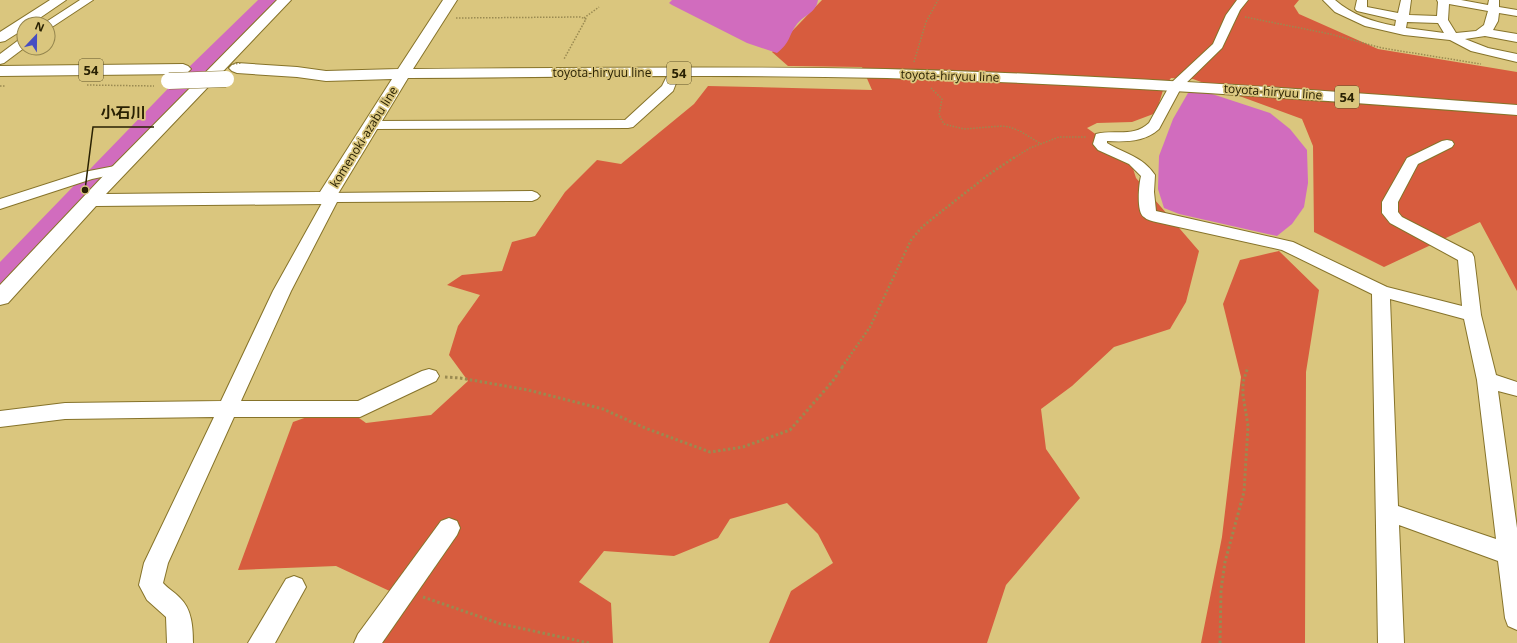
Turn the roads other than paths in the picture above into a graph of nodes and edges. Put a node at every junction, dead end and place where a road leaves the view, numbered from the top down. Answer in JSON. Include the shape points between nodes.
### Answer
{"nodes":[{"id":1,"x":59,"y":0,"type":"edge"},
{"id":2,"x":88,"y":0,"type":"edge"},
{"id":3,"x":284,"y":0,"type":"edge"},
{"id":4,"x":450,"y":0,"type":"edge"},
{"id":5,"x":1243,"y":0,"type":"edge"},
{"id":6,"x":1328,"y":0,"type":"edge"},
{"id":7,"x":1362,"y":0,"type":"edge"},
{"id":8,"x":1378,"y":0,"type":"edge"},
{"id":9,"x":1443,"y":0,"type":"edge"},
{"id":10,"x":1404,"y":10,"type":"edge"},
{"id":11,"x":1517,"y":14,"type":"edge"},
{"id":12,"x":1491,"y":17,"type":"edge"},
{"id":13,"x":56,"y":20,"type":"edge"},
{"id":14,"x":1442,"y":20,"type":"junction"},
{"id":15,"x":1517,"y":22,"type":"edge"},
{"id":16,"x":1517,"y":30,"type":"edge"},
{"id":17,"x":1400,"y":31,"type":"junction"},
{"id":18,"x":1453,"y":37,"type":"junction"},
{"id":19,"x":0,"y":38,"type":"edge"},
{"id":20,"x":1517,"y":38,"type":"edge"},
{"id":21,"x":16,"y":48,"type":"edge"},
{"id":22,"x":1517,"y":58,"type":"edge"},
{"id":23,"x":0,"y":60,"type":"edge"},
{"id":24,"x":0,"y":70,"type":"edge"},
{"id":25,"x":674,"y":73,"type":"junction"},
{"id":26,"x":232,"y":74,"type":"junction"},
{"id":27,"x":402,"y":74,"type":"junction"},
{"id":28,"x":4,"y":84,"type":"edge"},
{"id":29,"x":1176,"y":86,"type":"junction"},
{"id":30,"x":1517,"y":110,"type":"edge"},
{"id":31,"x":373,"y":125,"type":"junction"},
{"id":32,"x":1447,"y":144,"type":"dead end"},
{"id":33,"x":116,"y":170,"type":"junction"},
{"id":34,"x":532,"y":196,"type":"dead end"},
{"id":35,"x":326,"y":198,"type":"junction"},
{"id":36,"x":91,"y":200,"type":"junction"},
{"id":37,"x":0,"y":204,"type":"edge"},
{"id":38,"x":1381,"y":291,"type":"junction"},
{"id":39,"x":0,"y":298,"type":"edge"},
{"id":40,"x":1472,"y":315,"type":"junction"},
{"id":41,"x":429,"y":376,"type":"road end"},
{"id":42,"x":1487,"y":380,"type":"junction"},
{"id":43,"x":1517,"y":389,"type":"edge"},
{"id":44,"x":228,"y":409,"type":"junction"},
{"id":45,"x":0,"y":419,"type":"edge"},
{"id":46,"x":1388,"y":512,"type":"junction"},
{"id":47,"x":449,"y":528,"type":"dead end"},
{"id":48,"x":1512,"y":556,"type":"edge"},
{"id":49,"x":294,"y":587,"type":"dead end"},
{"id":50,"x":1517,"y":618,"type":"edge"},
{"id":51,"x":180,"y":643,"type":"edge"},
{"id":52,"x":261,"y":643,"type":"edge"},
{"id":53,"x":367,"y":643,"type":"edge"},
{"id":54,"x":1391,"y":643,"type":"edge"}],
"edges":[{"from":1,"to":19,"type":"main road"},
{"from":2,"to":13,"type":"street"},
{"from":3,"to":33,"type":"main road"},
{"from":4,"to":27,"type":"main road","name":"komenoki-azabu line"},
{"from":5,"to":29,"type":"street","via":[[1234,9],[1216,47]]},
{"from":6,"to":17,"type":"street","via":[[1352,16]]},
{"from":7,"to":10,"type":"street","via":[[1361,9]]},
{"from":8,"to":10,"type":"street","via":[[1377,5]]},
{"from":9,"to":12,"type":"street"},
{"from":9,"to":14,"type":"street"},
{"from":10,"to":14,"type":"street"},
{"from":10,"to":17,"type":"street"},
{"from":11,"to":12,"type":"street"},
{"from":12,"to":15,"type":"street"},
{"from":12,"to":16,"type":"street"},
{"from":12,"to":18,"type":"street","via":[[1473,35]]},
{"from":12,"to":20,"type":"street"},
{"from":14,"to":18,"type":"street"},
{"from":17,"to":18,"type":"street"},
{"from":18,"to":22,"type":"street","via":[[1476,49]]},
{"from":21,"to":23,"type":"street"},
{"from":24,"to":26,"type":"main road","number":"54","via":[[183,69]]},
{"from":25,"to":27,"type":"main road","name":"toyota-hiryuu line","number":"54"},
{"from":25,"to":29,"type":"main road","name":"toyota-hiryuu line","number":"54","via":[[772,72],[955,76]]},
{"from":25,"to":31,"type":"street","via":[[668,88],[628,124]]},
{"from":26,"to":27,"type":"main road","name":"toyota-hiryuu line","number":"54","via":[[350,77]]},
{"from":26,"to":28,"type":"main road","number":"54","bridge":true,"via":[[164,83]]},
{"from":27,"to":31,"type":"main road","name":"komenoki-azabu line"},
{"from":29,"to":30,"type":"main road","name":"toyota-hiryuu line","number":"54"},
{"from":29,"to":38,"type":"street","via":[[1153,127],[1145,133],[1101,137],[1100,144],[1103,147],[1134,161],[1148,175],[1146,192],[1149,214],[1287,246]]},
{"from":31,"to":35,"type":"main road","name":"komenoki-azabu line"},
{"from":32,"to":40,"type":"street","via":[[1412,161],[1390,202],[1390,213],[1396,220],[1466,257]]},
{"from":33,"to":36,"type":"main road"},
{"from":33,"to":37,"type":"street","via":[[89,174]]},
{"from":34,"to":35,"type":"street"},
{"from":35,"to":36,"type":"main road","name":"komenoki-azabu line"},
{"from":35,"to":44,"type":"street","via":[[330,202],[282,291]]},
{"from":36,"to":39,"type":"main road"},
{"from":38,"to":40,"type":"street"},
{"from":38,"to":46,"type":"street"},
{"from":40,"to":42,"type":"street"},
{"from":41,"to":44,"type":"street","via":[[360,410]]},
{"from":42,"to":43,"type":"street"},
{"from":42,"to":48,"type":"street"},
{"from":44,"to":45,"type":"street","via":[[65,412]]},
{"from":44,"to":51,"type":"street","via":[[156,563],[151,585],[159,597],[173,606],[181,625]]},
{"from":46,"to":48,"type":"street"},
{"from":46,"to":54,"type":"street"},
{"from":47,"to":53,"type":"street"},
{"from":48,"to":50,"type":"street"},
{"from":49,"to":52,"type":"street"}]}
